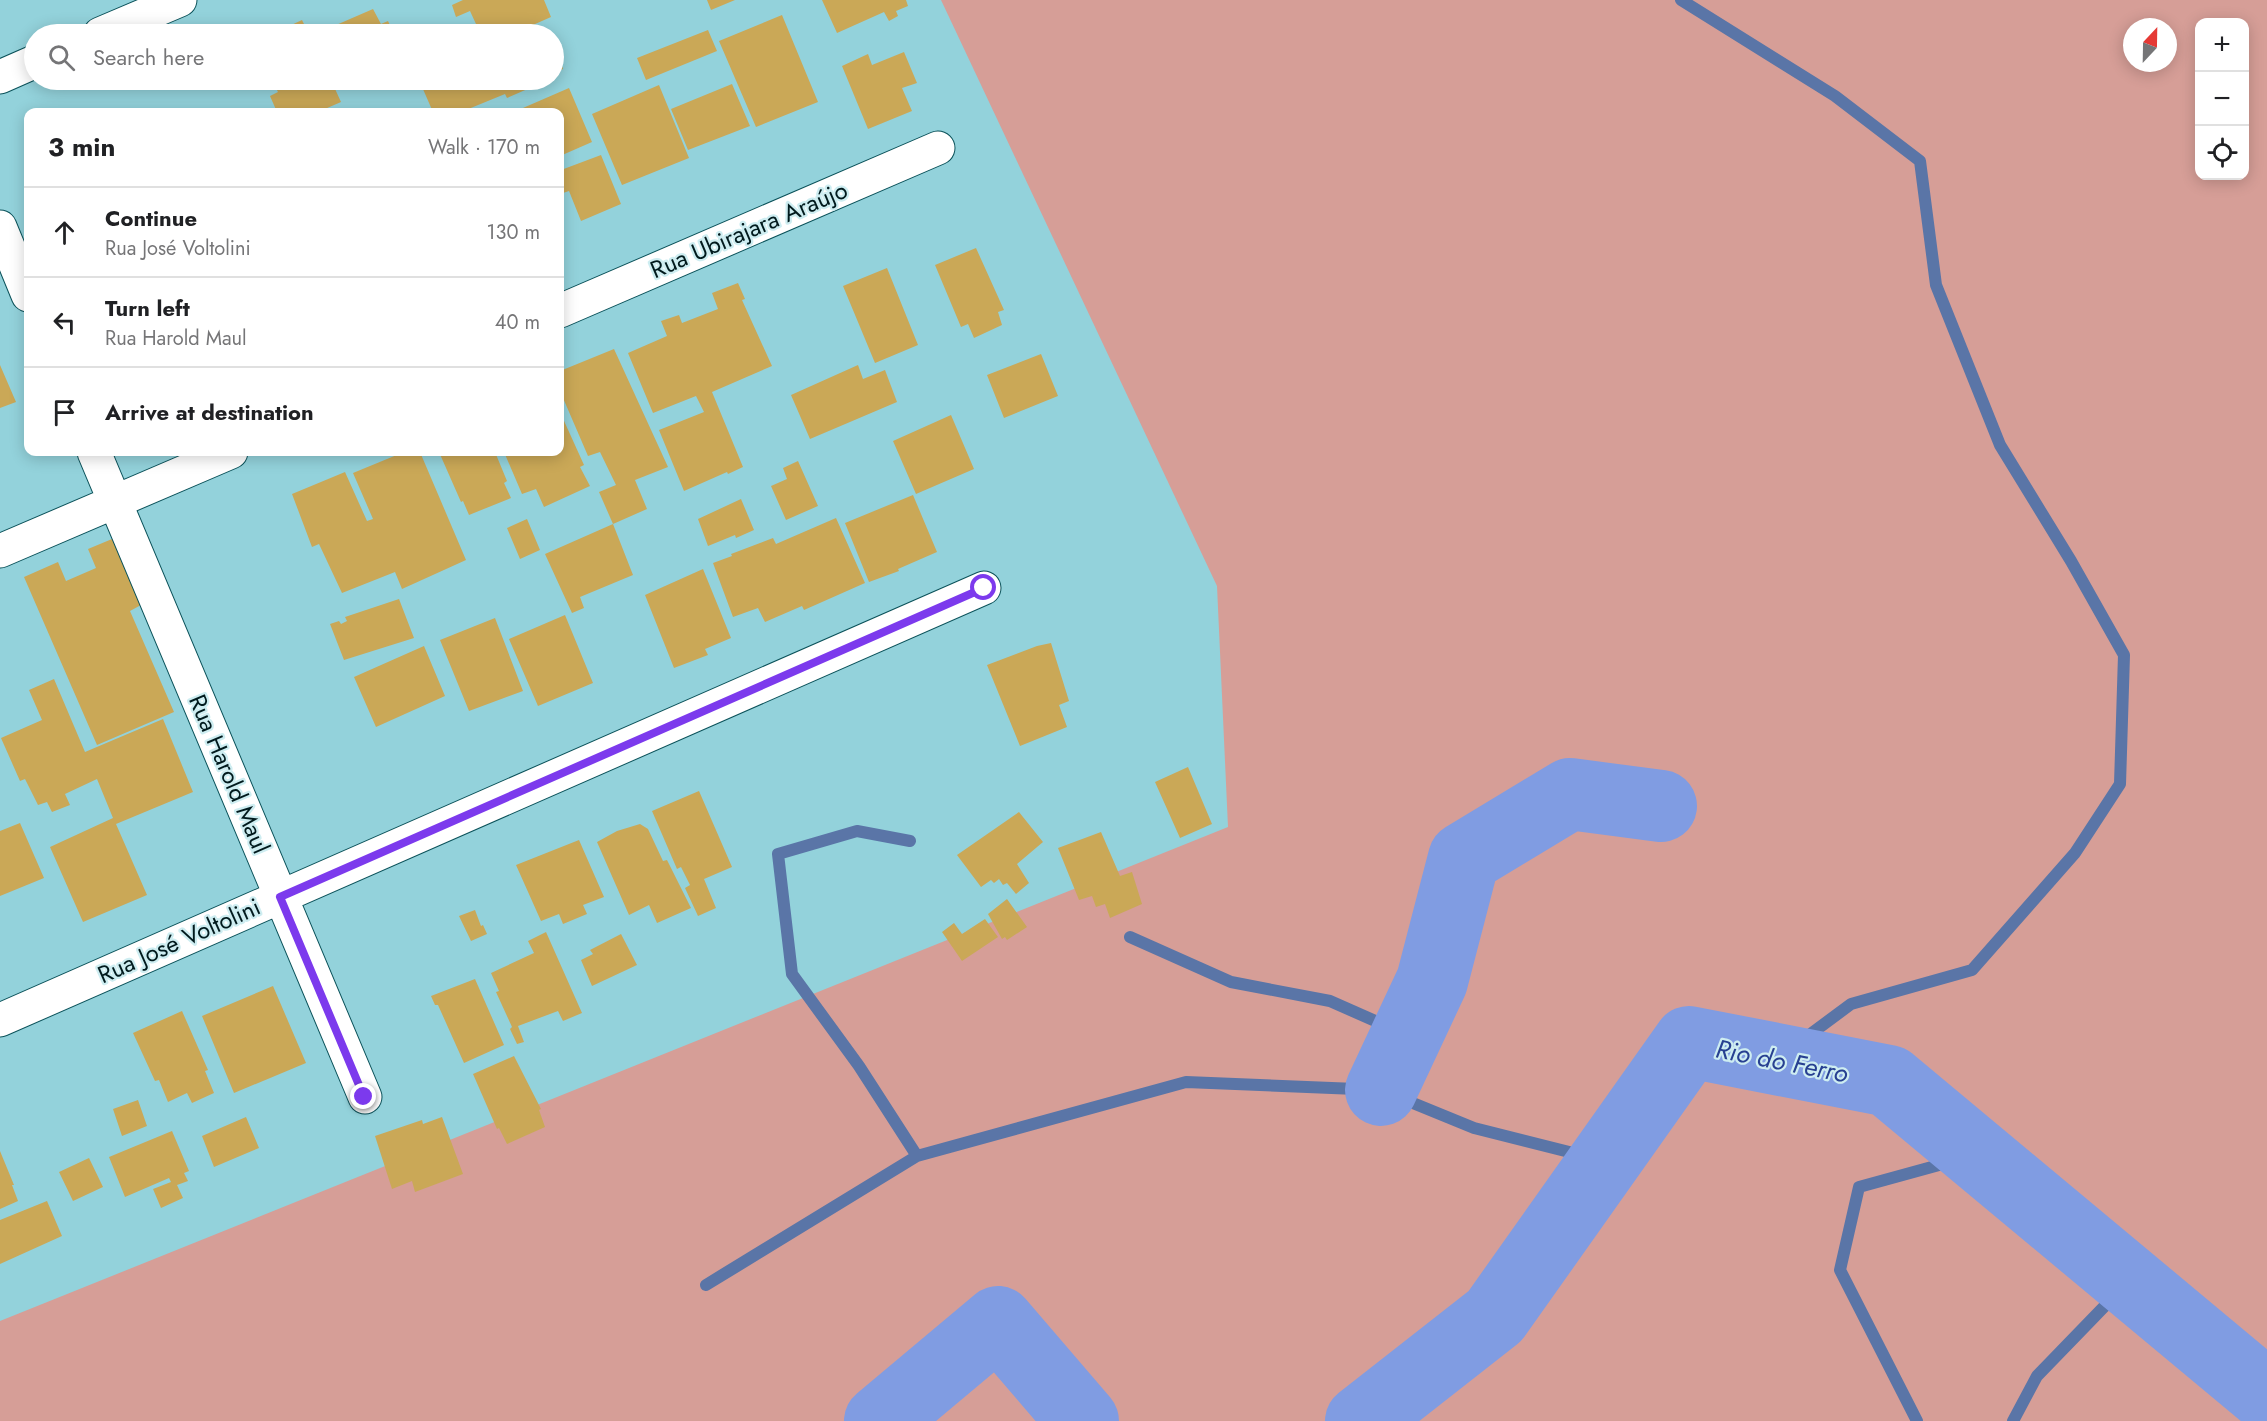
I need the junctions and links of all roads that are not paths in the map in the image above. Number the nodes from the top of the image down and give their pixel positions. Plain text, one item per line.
1 (180, 0) edge
2 (124, 24) edge
3 (24, 66) edge
4 (0, 77) edge
5 (938, 148) dead end
6 (0, 227) edge
7 (24, 285) edge
8 (564, 309) edge
9 (96, 456) edge
10 (222, 456) edge
11 (115, 501) junction
12 (0, 551) edge
13 (984, 588) dead end
14 (280, 897) junction
15 (0, 1020) edge
16 (364, 1097) dead end

1 - 2 street
3 - 4 street
5 - 8 street, Rua Ubirajara Araújo
6 - 7 street
9 - 11 street, Rua Harold Maul
10 - 11 street
11 - 12 street
11 - 14 street, Rua Harold Maul
13 - 14 street, Rua José Voltolini
14 - 15 street, Rua José Voltolini
14 - 16 street, Rua Harold Maul

